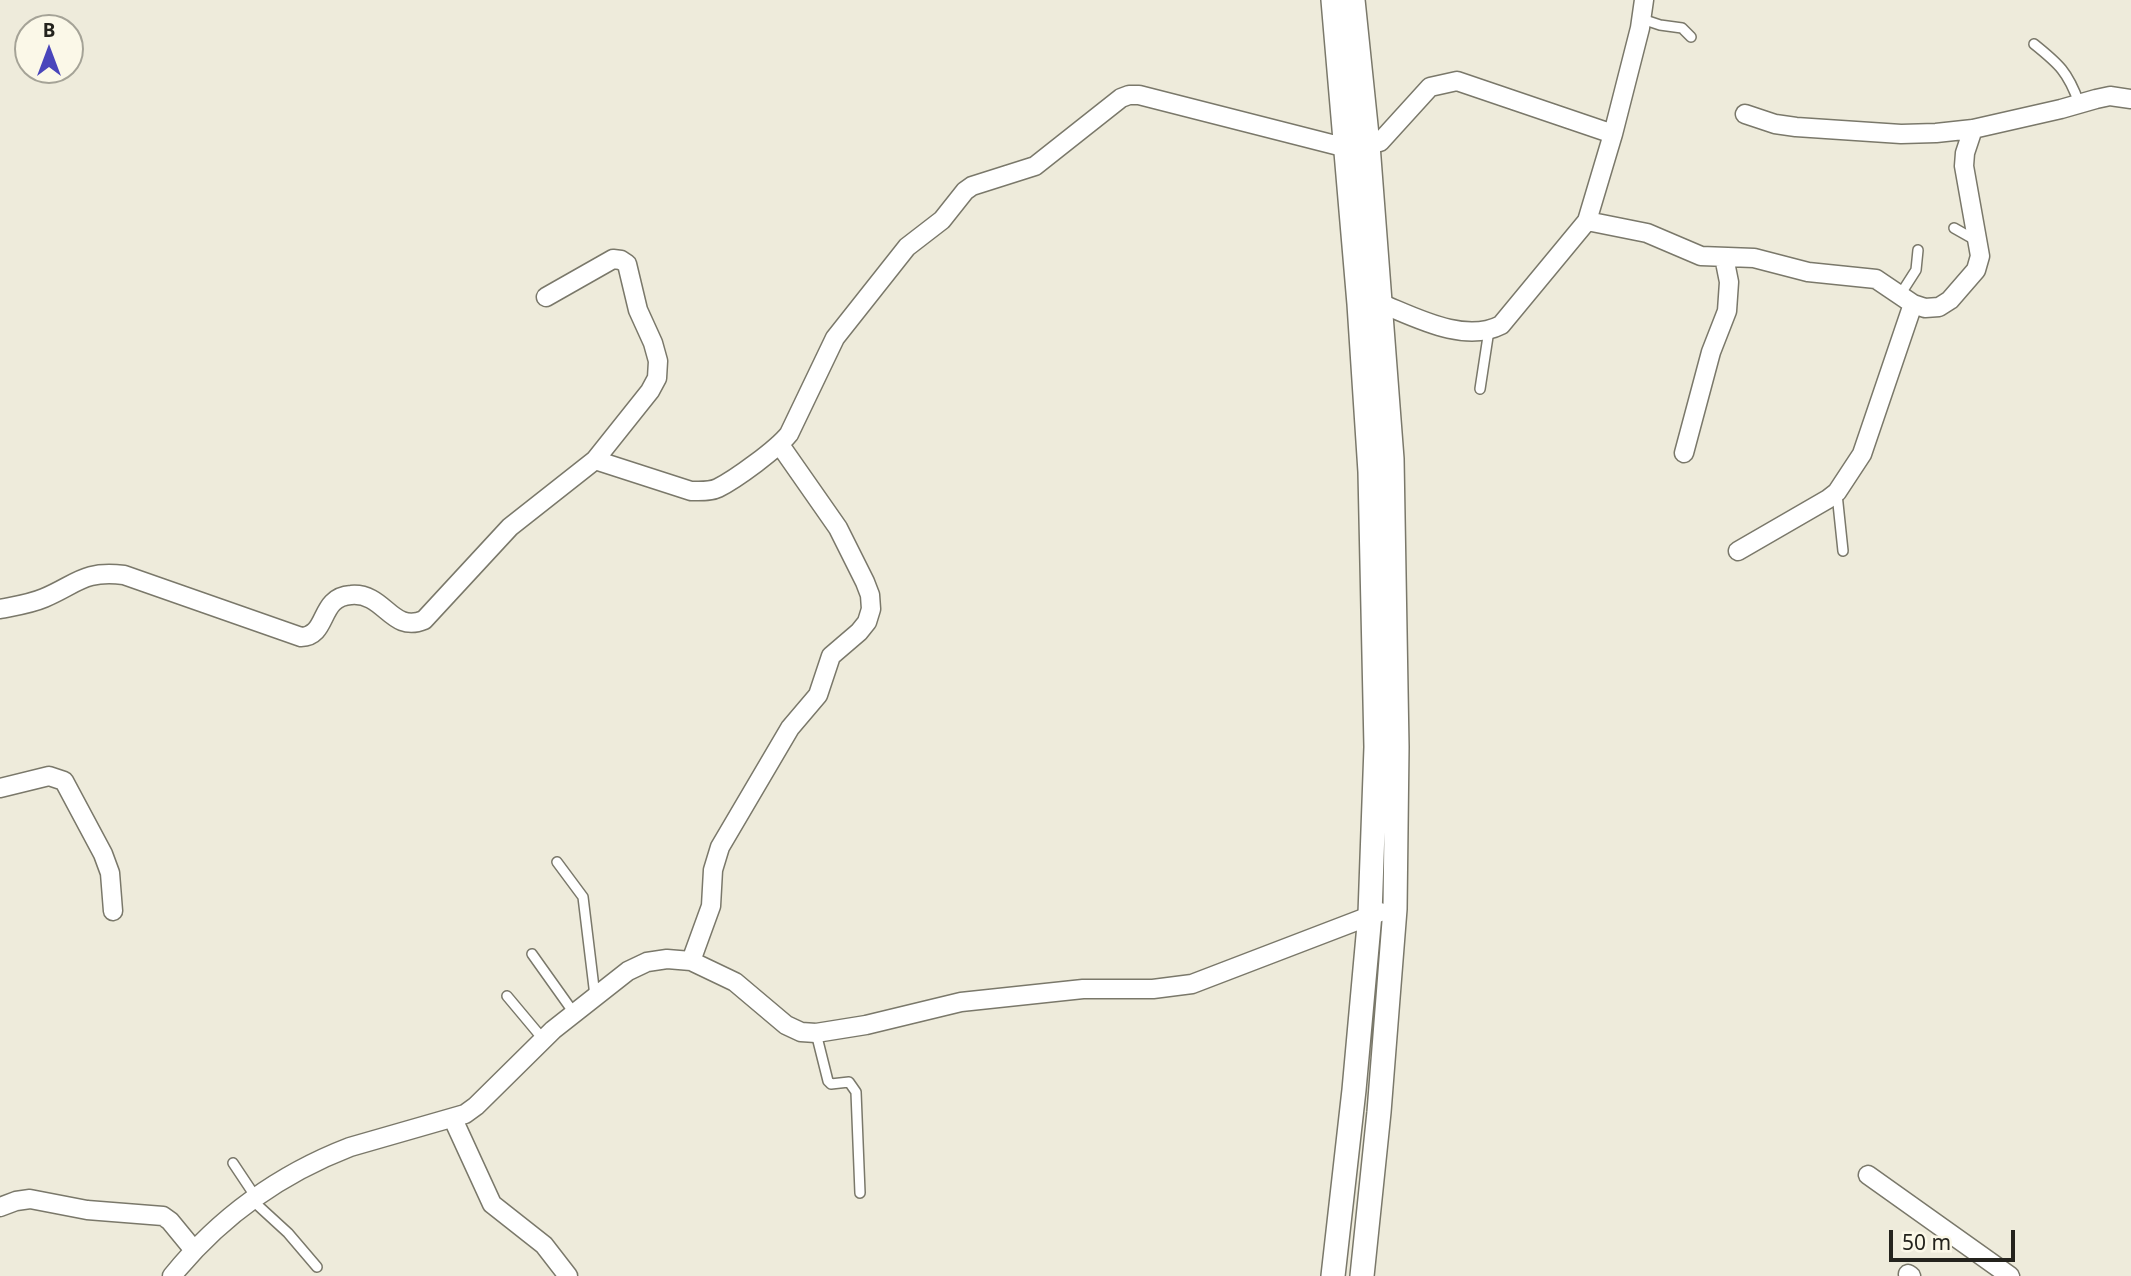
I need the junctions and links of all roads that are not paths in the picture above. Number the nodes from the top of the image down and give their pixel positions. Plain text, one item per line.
1 (1334, 0) edge
2 (1353, 0) edge
3 (1644, 0) edge
4 (1642, 19) junction
5 (1691, 37) dead end
6 (2034, 44) dead end
7 (2131, 99) edge
8 (2079, 103) junction
9 (1745, 114) dead end
10 (1973, 128) junction
11 (1613, 134) junction
12 (1357, 147) junction
13 (1587, 221) junction
14 (1954, 228) dead end
15 (1979, 243) junction
16 (1918, 250) dead end
17 (1724, 257) junction
18 (546, 297) dead end
19 (1906, 299) junction
20 (1380, 303) junction
21 (1489, 330) junction
22 (1480, 389) dead end
23 (780, 445) junction
24 (1684, 453) dead end
25 (595, 460) junction
26 (1837, 492) junction
27 (1738, 551) dead end
28 (1843, 551) dead end
29 (0, 608) edge
30 (0, 788) edge
31 (557, 862) dead end
32 (1395, 909) junction
33 (113, 911) dead end
34 (1370, 914) junction
35 (532, 954) dead end
36 (691, 961) junction
37 (508, 996) dead end
38 (596, 996) junction
39 (575, 1013) junction
40 (816, 1033) junction
41 (543, 1039) junction
42 (453, 1119) junction
43 (233, 1163) dead end
44 (1868, 1175) dead end
45 (860, 1193) dead end
46 (253, 1198) junction
47 (0, 1208) edge
48 (193, 1249) junction
49 (317, 1267) dead end
50 (172, 1276) edge
51 (568, 1276) edge
52 (1333, 1276) edge
53 (1362, 1276) edge
54 (2010, 1276) edge

1 - 12 street
2 - 12 street
3 - 4 street
4 - 5 lane
4 - 11 street
6 - 8 lane
7 - 8 street
8 - 10 street
9 - 10 street
10 - 15 street
11 - 12 street
11 - 13 street
12 - 20 street
12 - 23 street
12 - 34 street
13 - 17 street
13 - 21 street
14 - 15 lane
15 - 19 street
16 - 19 lane
17 - 19 street
17 - 24 street
18 - 25 street
19 - 26 street
20 - 21 street
20 - 32 street
21 - 22 lane
23 - 25 street
23 - 36 street
25 - 29 street
26 - 27 street
26 - 28 lane
30 - 33 street
31 - 38 lane
32 - 34 street
32 - 53 street
34 - 40 street
34 - 52 street
35 - 39 lane
36 - 38 street
36 - 40 street
37 - 41 lane
38 - 39 street
39 - 41 street
40 - 45 lane
41 - 42 street
42 - 46 street
42 - 51 street
43 - 46 lane
44 - 54 street
46 - 48 street
46 - 49 lane
47 - 48 street
48 - 50 street

